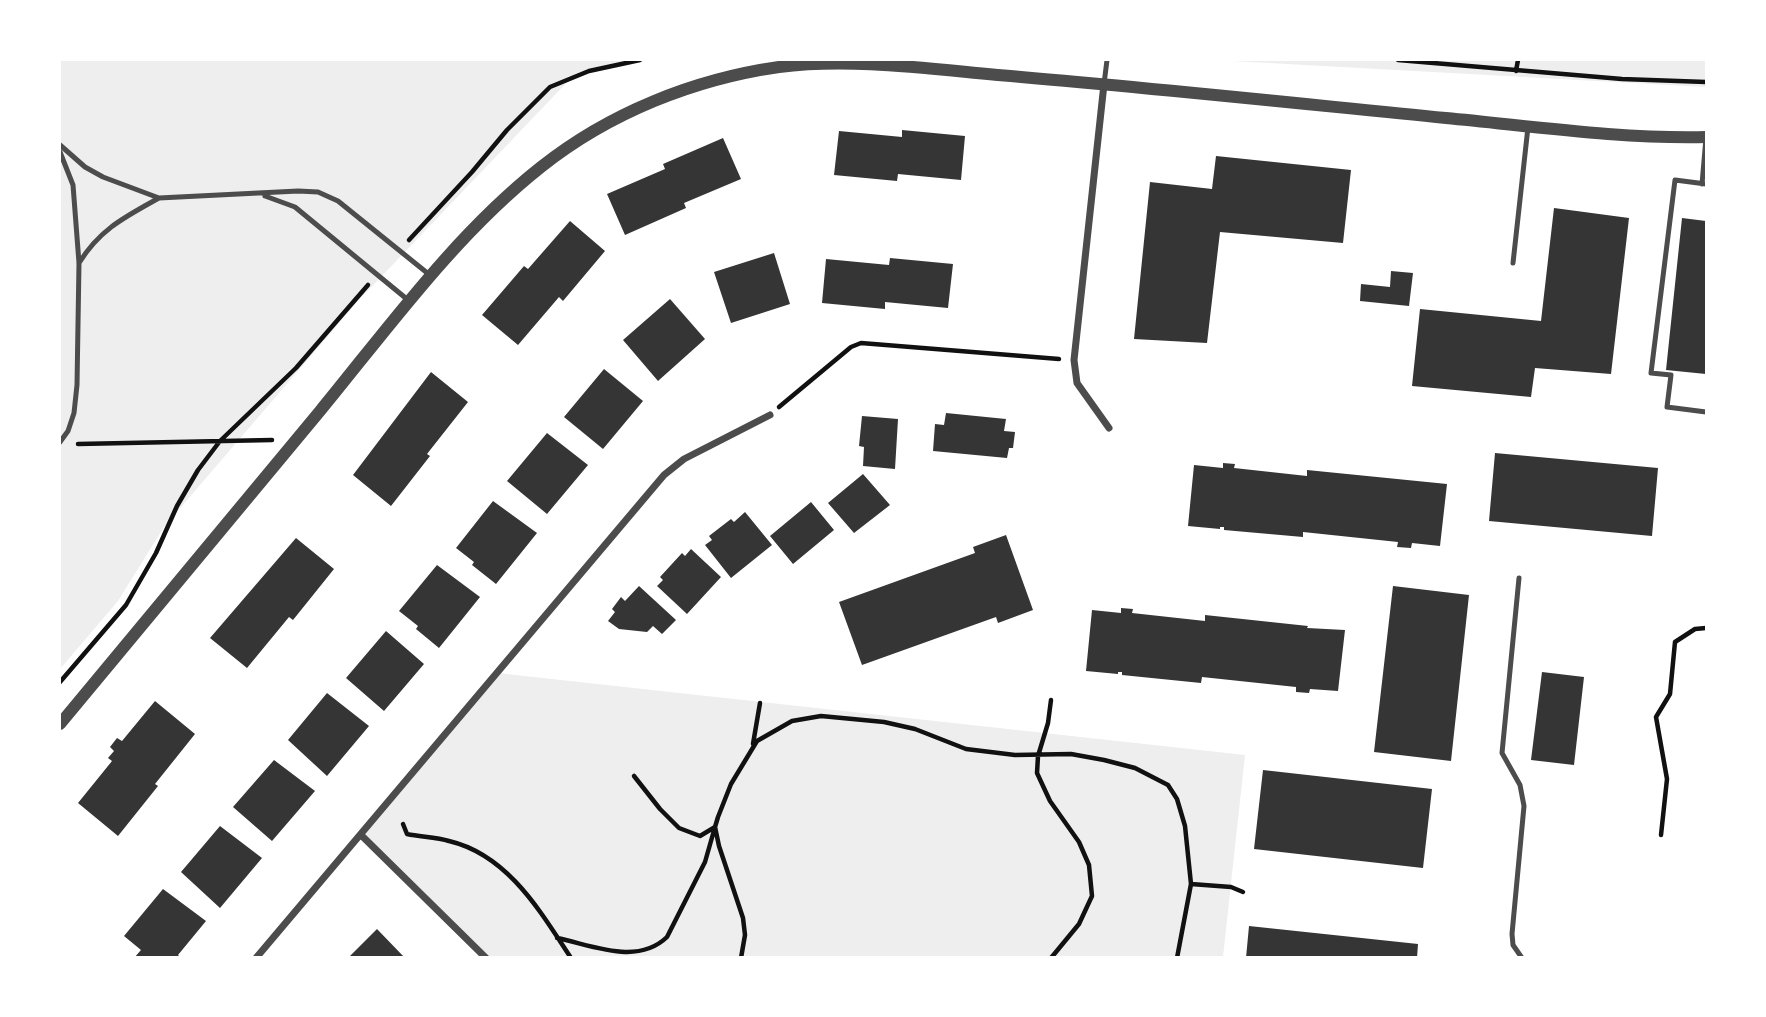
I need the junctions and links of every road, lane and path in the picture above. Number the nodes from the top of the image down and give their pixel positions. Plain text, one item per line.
1 (640, 60) edge
2 (1107, 60) edge
3 (1398, 60) edge
4 (1518, 60) edge
5 (818, 62) edge
6 (1516, 71) junction
7 (1706, 82) edge
8 (1104, 84) junction
9 (1528, 126) junction
10 (1706, 137) edge
11 (60, 145) edge
12 (60, 152) edge
13 (1704, 184) edge
14 (258, 194) junction
15 (159, 198) junction
16 (400, 249) junction
17 (79, 263) junction
18 (1513, 263) dead end
19 (378, 274) junction
20 (431, 276) junction
21 (410, 302) junction
22 (1074, 360) junction
23 (1706, 412) edge
24 (770, 415) joint
25 (1109, 428) dead end
26 (297, 439) junction
27 (220, 441) junction
28 (60, 442) edge
29 (72, 444) dead end
30 (1518, 578) dead end
31 (1706, 628) edge
32 (60, 682) edge
33 (1051, 700) dead end
34 (760, 703) dead end
35 (60, 724) edge
36 (752, 748) junction
37 (1038, 756) junction
38 (634, 776) dead end
39 (403, 824) dead end
40 (715, 827) junction
41 (361, 835) junction
42 (1661, 835) dead end
43 (1191, 884) junction
44 (1243, 892) dead end
45 (557, 938) junction
46 (256, 957) edge
47 (485, 957) edge
48 (571, 957) edge
49 (741, 957) edge
50 (1051, 957) edge
51 (1177, 957) edge
52 (1522, 957) edge

1 - 16 path
2 - 8 lane
3 - 6 path
4 - 6 path
5 - 8 street
5 - 20 street
6 - 7 path
8 - 9 street
8 - 22 street
9 - 10 street
9 - 18 lane
10 - 13 lane
11 - 15 lane
12 - 17 lane
13 - 23 lane
14 - 15 lane
14 - 16 lane
14 - 19 lane
15 - 17 lane
16 - 20 lane
17 - 28 lane
19 - 21 lane
19 - 27 path
20 - 21 street
21 - 26 street
22 - 24 path
22 - 25 street
24 - 41 street
26 - 27 path
26 - 35 street
27 - 29 path
27 - 32 path
30 - 52 lane
31 - 42 path
33 - 37 path
34 - 36 path
36 - 37 path
36 - 40 path
37 - 43 path
37 - 50 path
38 - 40 path
39 - 45 path
40 - 45 path
40 - 49 path
41 - 46 street
41 - 47 street
43 - 44 path
43 - 51 path
45 - 48 path

